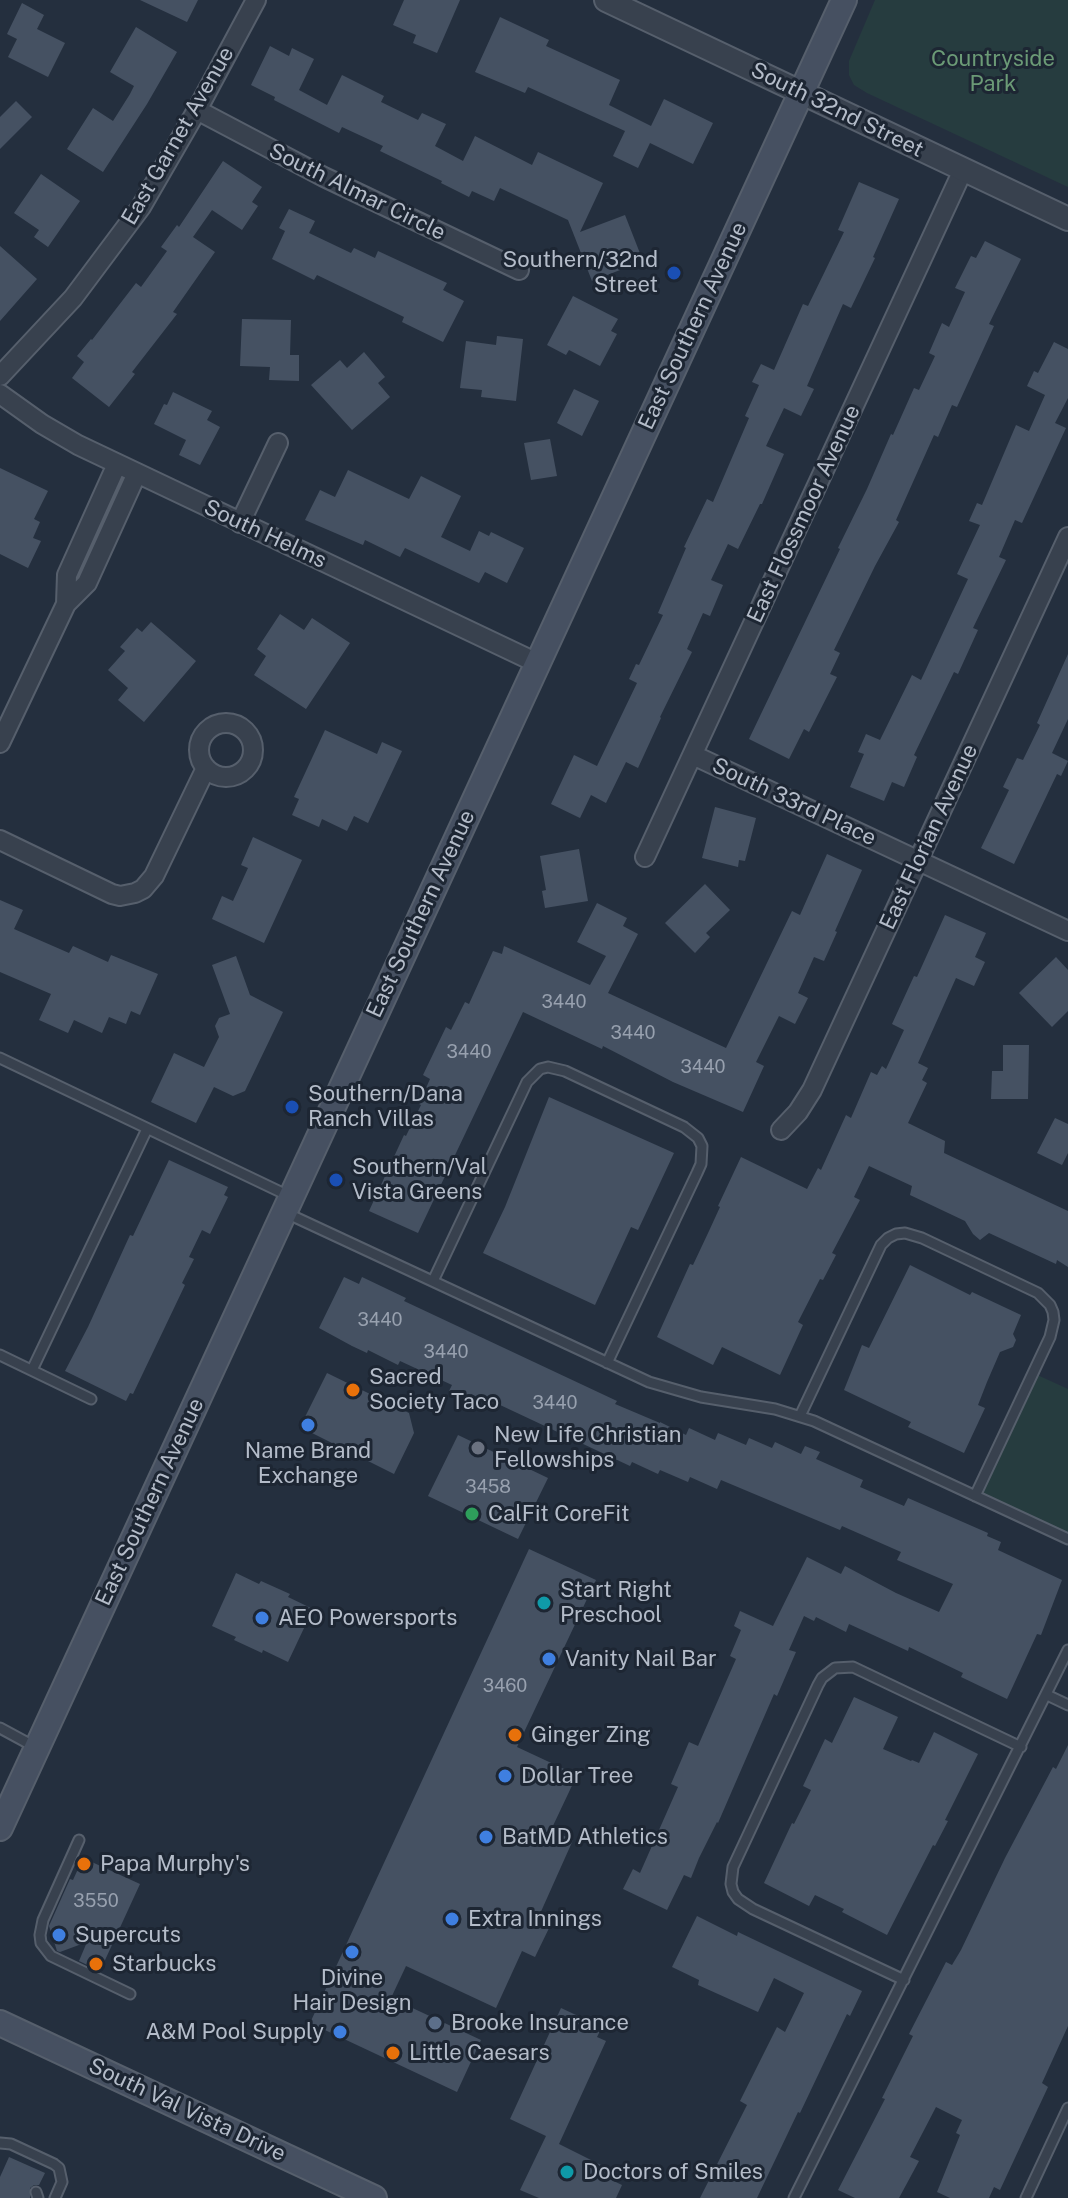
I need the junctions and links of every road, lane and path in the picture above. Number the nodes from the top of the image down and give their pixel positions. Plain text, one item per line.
1 (256, 0) edge
2 (606, 0) edge
3 (844, 0) edge
4 (802, 93) junction
5 (197, 110) junction
6 (963, 170) junction
7 (1068, 219) edge
8 (519, 270) dead end
9 (0, 376) edge
10 (0, 394) edge
11 (278, 443) dead end
12 (117, 464) junction
13 (137, 473) junction
14 (240, 523) junction
15 (1068, 537) edge
16 (66, 604) junction
17 (537, 663) junction
18 (0, 743) edge
19 (693, 755) junction
20 (206, 768) dead end
21 (0, 840) edge
22 (645, 857) dead end
23 (918, 861) junction
24 (1068, 931) edge
25 (0, 1058) edge
26 (147, 1129) junction
27 (781, 1130) dead end
28 (287, 1204) junction
29 (433, 1281) junction
30 (0, 1355) edge
31 (607, 1363) junction
32 (32, 1370) junction
33 (91, 1399) dead end
34 (800, 1416) junction
35 (975, 1496) junction
36 (1068, 1539) edge
37 (1068, 1650) edge
38 (1047, 1695) junction
39 (1068, 1705) edge
40 (0, 1728) edge
41 (1021, 1747) junction
42 (37, 1748) junction
43 (0, 1828) edge
44 (79, 1840) dead end
45 (904, 1980) junction
46 (130, 1994) dead end
47 (0, 2023) edge
48 (1068, 2108) edge
49 (0, 2143) edge
50 (55, 2198) edge
51 (374, 2198) edge
52 (794, 2198) edge
53 (1026, 2198) edge

1 - 5 street, East Garnet Avenue
2 - 4 street, South 32nd Street
3 - 4 main road, East Southern Avenue
4 - 6 street, South 32nd Street
4 - 17 main road, East Southern Avenue
5 - 8 street, South Almar Circle
5 - 9 street, East Garnet Avenue
6 - 7 street, South 32nd Street
6 - 19 street, East Flossmoor Avenue
10 - 12 street, South Helms
11 - 14 street
12 - 13 street, South Helms
12 - 16 street
13 - 14 street, South Helms
13 - 16 street
14 - 17 street, South Helms
15 - 23 street, East Florian Avenue
16 - 18 street
17 - 28 main road, East Southern Avenue
19 - 22 street, East Flossmoor Avenue
19 - 23 street, South 33rd Place
20 - 21 street
23 - 24 street, South 33rd Place
23 - 27 street, East Florian Avenue
25 - 26 lane
26 - 28 lane
26 - 32 lane
28 - 29 lane
28 - 42 main road, East Southern Avenue
29 - 31 lane
29 - 31 lane
30 - 32 lane
31 - 34 lane
32 - 33 lane
34 - 35 lane
34 - 35 lane
35 - 36 lane
37 - 38 lane
38 - 39 lane
38 - 41 lane
40 - 42 lane
41 - 45 lane
41 - 45 lane
42 - 43 main road, East Southern Avenue
44 - 46 lane
45 - 52 lane
47 - 51 main road, South Val Vista Drive
48 - 53 lane
49 - 50 lane

